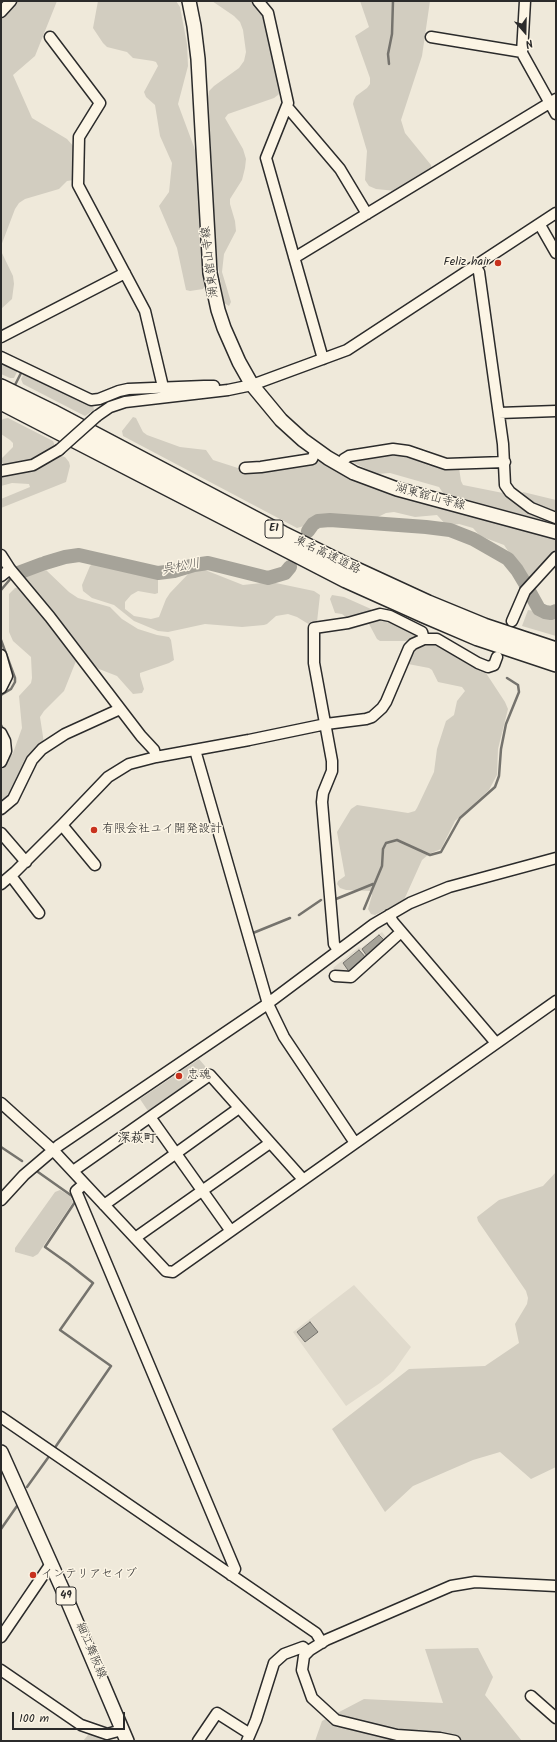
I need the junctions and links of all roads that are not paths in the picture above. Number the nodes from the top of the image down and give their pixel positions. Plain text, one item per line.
1 (11, 1) edge
2 (189, 1) edge
3 (258, 1) edge
4 (525, 1) edge
5 (1, 12) edge
6 (50, 37) dead end
7 (431, 37) dead end
8 (522, 52) junction
9 (553, 101) edge
10 (286, 108) junction
11 (556, 114) edge
12 (556, 213) edge
13 (367, 214) junction
14 (540, 225) junction
15 (556, 253) edge
16 (294, 257) junction
17 (475, 266) junction
18 (125, 273) junction
19 (1, 337) edge
20 (1, 357) edge
21 (323, 359) junction
22 (252, 385) junction
23 (1, 387) edge
24 (163, 388) junction
25 (214, 392) junction
26 (1, 402) edge
27 (556, 411) edge
28 (499, 413) junction
29 (316, 450) junction
30 (505, 462) junction
31 (341, 466) junction
32 (245, 468) dead end
33 (1, 471) edge
34 (556, 518) edge
35 (556, 532) edge
36 (1, 555) edge
37 (556, 556) edge
38 (10, 569) junction
39 (1, 576) edge
40 (512, 621) dead end
41 (424, 639) junction
42 (556, 650) edge
43 (1, 655) edge
44 (497, 657) dead end
45 (556, 664) edge
46 (1, 688) edge
47 (120, 709) junction
48 (326, 724) junction
49 (1, 733) edge
50 (195, 750) junction
51 (156, 757) junction
52 (1, 762) edge
53 (1, 809) edge
54 (62, 826) junction
55 (1, 833) edge
56 (556, 858) edge
57 (26, 862) junction
58 (95, 865) dead end
59 (11, 876) junction
60 (1, 884) edge
61 (39, 913) dead end
62 (389, 914) junction
63 (401, 932) junction
64 (338, 950) junction
65 (335, 976) dead end
66 (556, 1000) edge
67 (268, 1004) junction
68 (496, 1043) junction
69 (1, 1104) edge
70 (239, 1108) junction
71 (150, 1117) junction
72 (270, 1143) junction
73 (355, 1143) junction
74 (53, 1150) junction
75 (176, 1153) junction
76 (73, 1171) junction
77 (300, 1176) dead end
78 (84, 1184) junction
79 (202, 1190) junction
80 (1, 1200) edge
81 (104, 1205) junction
82 (228, 1227) dead end
83 (135, 1238) junction
84 (1, 1417) edge
85 (1, 1452) edge
86 (53, 1566) junction
87 (231, 1575) junction
88 (556, 1586) edge
89 (1, 1637) edge
90 (322, 1643) junction
91 (308, 1652) junction
92 (1, 1670) edge
93 (531, 1696) dead end
94 (556, 1718) edge
95 (125, 1735) edge
96 (248, 1738) edge
97 (198, 1741) edge
98 (455, 1741) edge

1 - 5 street
2 - 22 main road, 湖東舘山寺線
3 - 10 street
4 - 8 street
6 - 18 street
7 - 8 street
8 - 9 street
9 - 11 street
9 - 13 street
10 - 13 street
10 - 16 street
12 - 14 street
13 - 16 street
14 - 15 street
14 - 17 street
16 - 21 street
17 - 21 street
17 - 28 street
18 - 19 street
18 - 24 street
20 - 24 street
21 - 22 street
22 - 25 street
22 - 29 main road, 湖東舘山寺線
23 - 42 highway, 東名高速道路 / E1
24 - 25 street
25 - 33 street, bridge
26 - 45 highway, 東名高速道路 / E1
27 - 28 street
28 - 30 street
29 - 31 main road, 湖東舘山寺線
29 - 32 street
30 - 31 street
30 - 34 street
31 - 35 main road, 湖東舘山寺線
36 - 38 street
37 - 40 street
38 - 39 street
38 - 47 street
41 - 44 street
41 - 48 street
41 - 48 street
43 - 46 street
47 - 51 street
47 - 53 street
48 - 50 street
48 - 64 street
49 - 52 street
50 - 51 street
50 - 67 street
51 - 54 street
54 - 57 street
54 - 58 street
55 - 57 street
56 - 62 street
57 - 59 street
59 - 60 street
59 - 61 street
62 - 63 street
62 - 64 street
63 - 65 street
63 - 68 street
64 - 67 street
66 - 68 street
67 - 73 street
67 - 74 street
68 - 73 street
69 - 74 street
70 - 71 street
70 - 72 street
70 - 75 street
71 - 75 street
71 - 76 street
72 - 77 street
72 - 79 street
73 - 83 street
74 - 76 street
74 - 80 street
75 - 79 street
75 - 81 street
76 - 78 street
78 - 81 street
78 - 87 street
79 - 82 street
79 - 83 street
81 - 83 street
84 - 87 street
85 - 86 main road, 細江舞阪線 / 49
86 - 89 street
86 - 95 main road, 細江舞阪線 / 49
87 - 90 street
88 - 90 street
90 - 91 street
91 - 96 street
91 - 98 street
92 - 95 street
93 - 94 street
96 - 97 street

